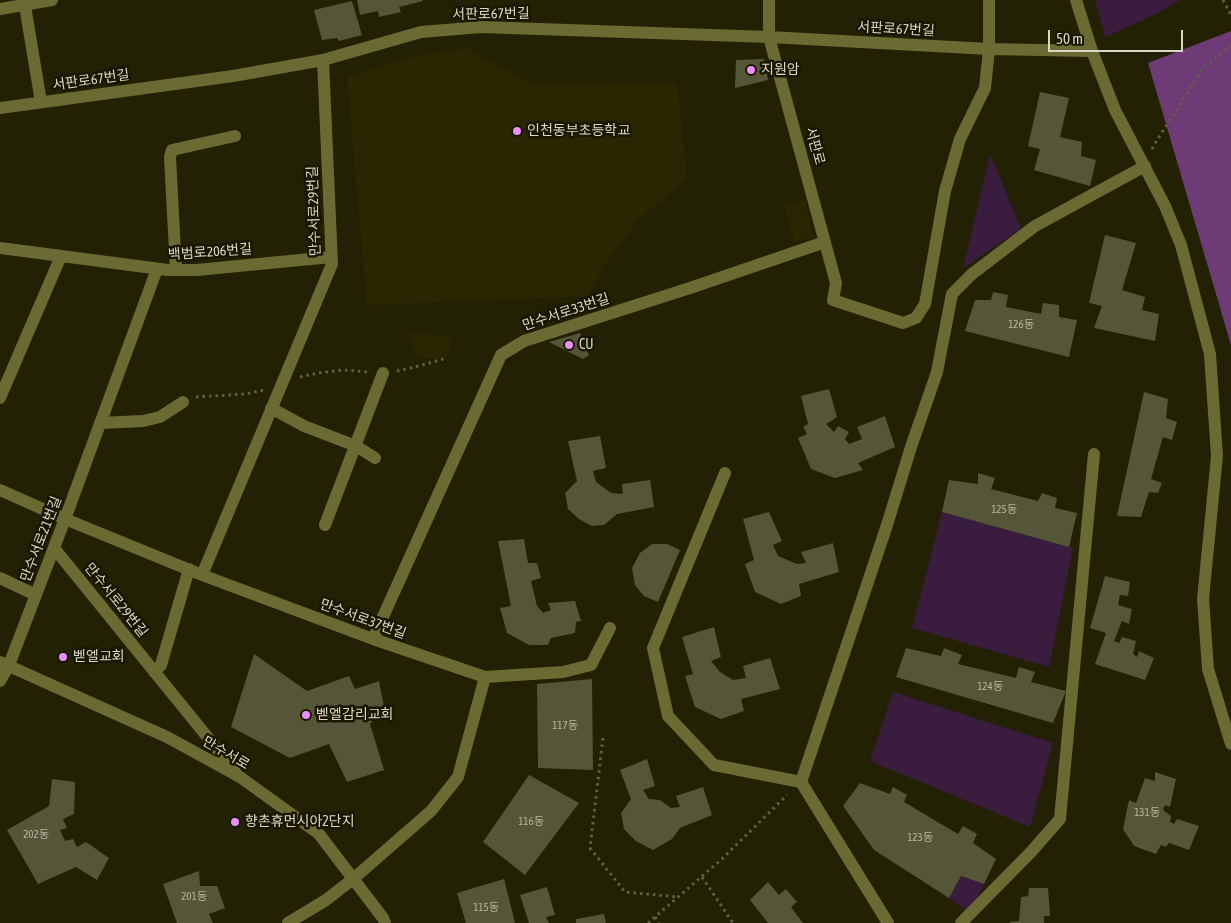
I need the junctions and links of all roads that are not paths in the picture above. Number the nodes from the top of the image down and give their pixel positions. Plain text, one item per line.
1 (52, 0) edge
2 (769, 0) edge
3 (989, 0) edge
4 (1076, 0) edge
5 (24, 2) edge
6 (0, 9) edge
7 (769, 37) junction
8 (989, 49) junction
9 (1092, 51) junction
10 (323, 60) junction
11 (41, 102) junction
12 (0, 108) edge
13 (235, 136) dead end
14 (1145, 166) junction
15 (825, 242) junction
16 (0, 248) edge
17 (61, 256) junction
18 (331, 257) junction
19 (157, 269) junction
20 (176, 270) junction
21 (384, 373) road end
22 (0, 398) edge
23 (183, 402) road end
24 (272, 408) junction
25 (100, 423) junction
26 (356, 446) junction
27 (1094, 454) dead end
28 (375, 458) dead end
29 (726, 474) dead end
30 (0, 490) edge
31 (65, 519) junction
32 (325, 525) dead end
33 (54, 548) junction
34 (189, 569) junction
35 (202, 575) junction
36 (0, 578) edge
37 (36, 595) junction
38 (610, 628) dead end
39 (373, 640) junction
40 (4, 664) edge
41 (154, 672) junction
42 (485, 678) junction
43 (0, 681) edge
44 (1231, 744) edge
45 (240, 777) junction
46 (801, 782) junction
47 (353, 879) junction
48 (288, 923) edge
49 (385, 923) edge
50 (888, 923) edge
51 (961, 923) edge

1 - 5 street
2 - 7 street, 서판로
3 - 8 street
4 - 9 street
5 - 6 street
5 - 11 street
7 - 8 street, 서판로67번길
7 - 10 street, 서판로67번길
7 - 15 street, 서판로
8 - 9 street, 서판로67번길
8 - 15 street, 서판로
9 - 14 street
10 - 11 street, 서판로67번길
10 - 18 street, 만수서로29번길
11 - 12 street, 서판로67번길
13 - 20 street
14 - 44 street
14 - 46 street
15 - 39 street, 만수서로33번길
16 - 17 street, 백범로206번길
17 - 19 street, 백범로206번길
17 - 22 street
18 - 20 street, 백범로206번길
18 - 24 street, 만수서로29번길
19 - 20 street, 백범로206번길
19 - 25 street, 만수서로21번길
21 - 26 street
23 - 25 street
24 - 26 street
24 - 35 street, 만수서로29번길
25 - 31 street, 만수서로21번길
26 - 28 street
26 - 32 street
27 - 51 street
29 - 46 street
30 - 31 street, 만수서로37번길
31 - 33 street, 만수서로21번길
31 - 34 street, 만수서로37번길
33 - 37 street, 만수서로21번길
33 - 41 street, 만수서로29번길
34 - 35 street, 만수서로37번길
34 - 41 street, 만수서로29번길
35 - 39 street, 만수서로37번길
36 - 37 street
37 - 40 street, 만수서로21번길
38 - 42 street
39 - 42 street, 만수서로37번길
40 - 43 street
40 - 45 street, 만수서로
41 - 45 street, 만수서로29번길
42 - 47 street
45 - 47 street, 만수서로
46 - 50 street
47 - 48 street
47 - 49 street, 만수서로

